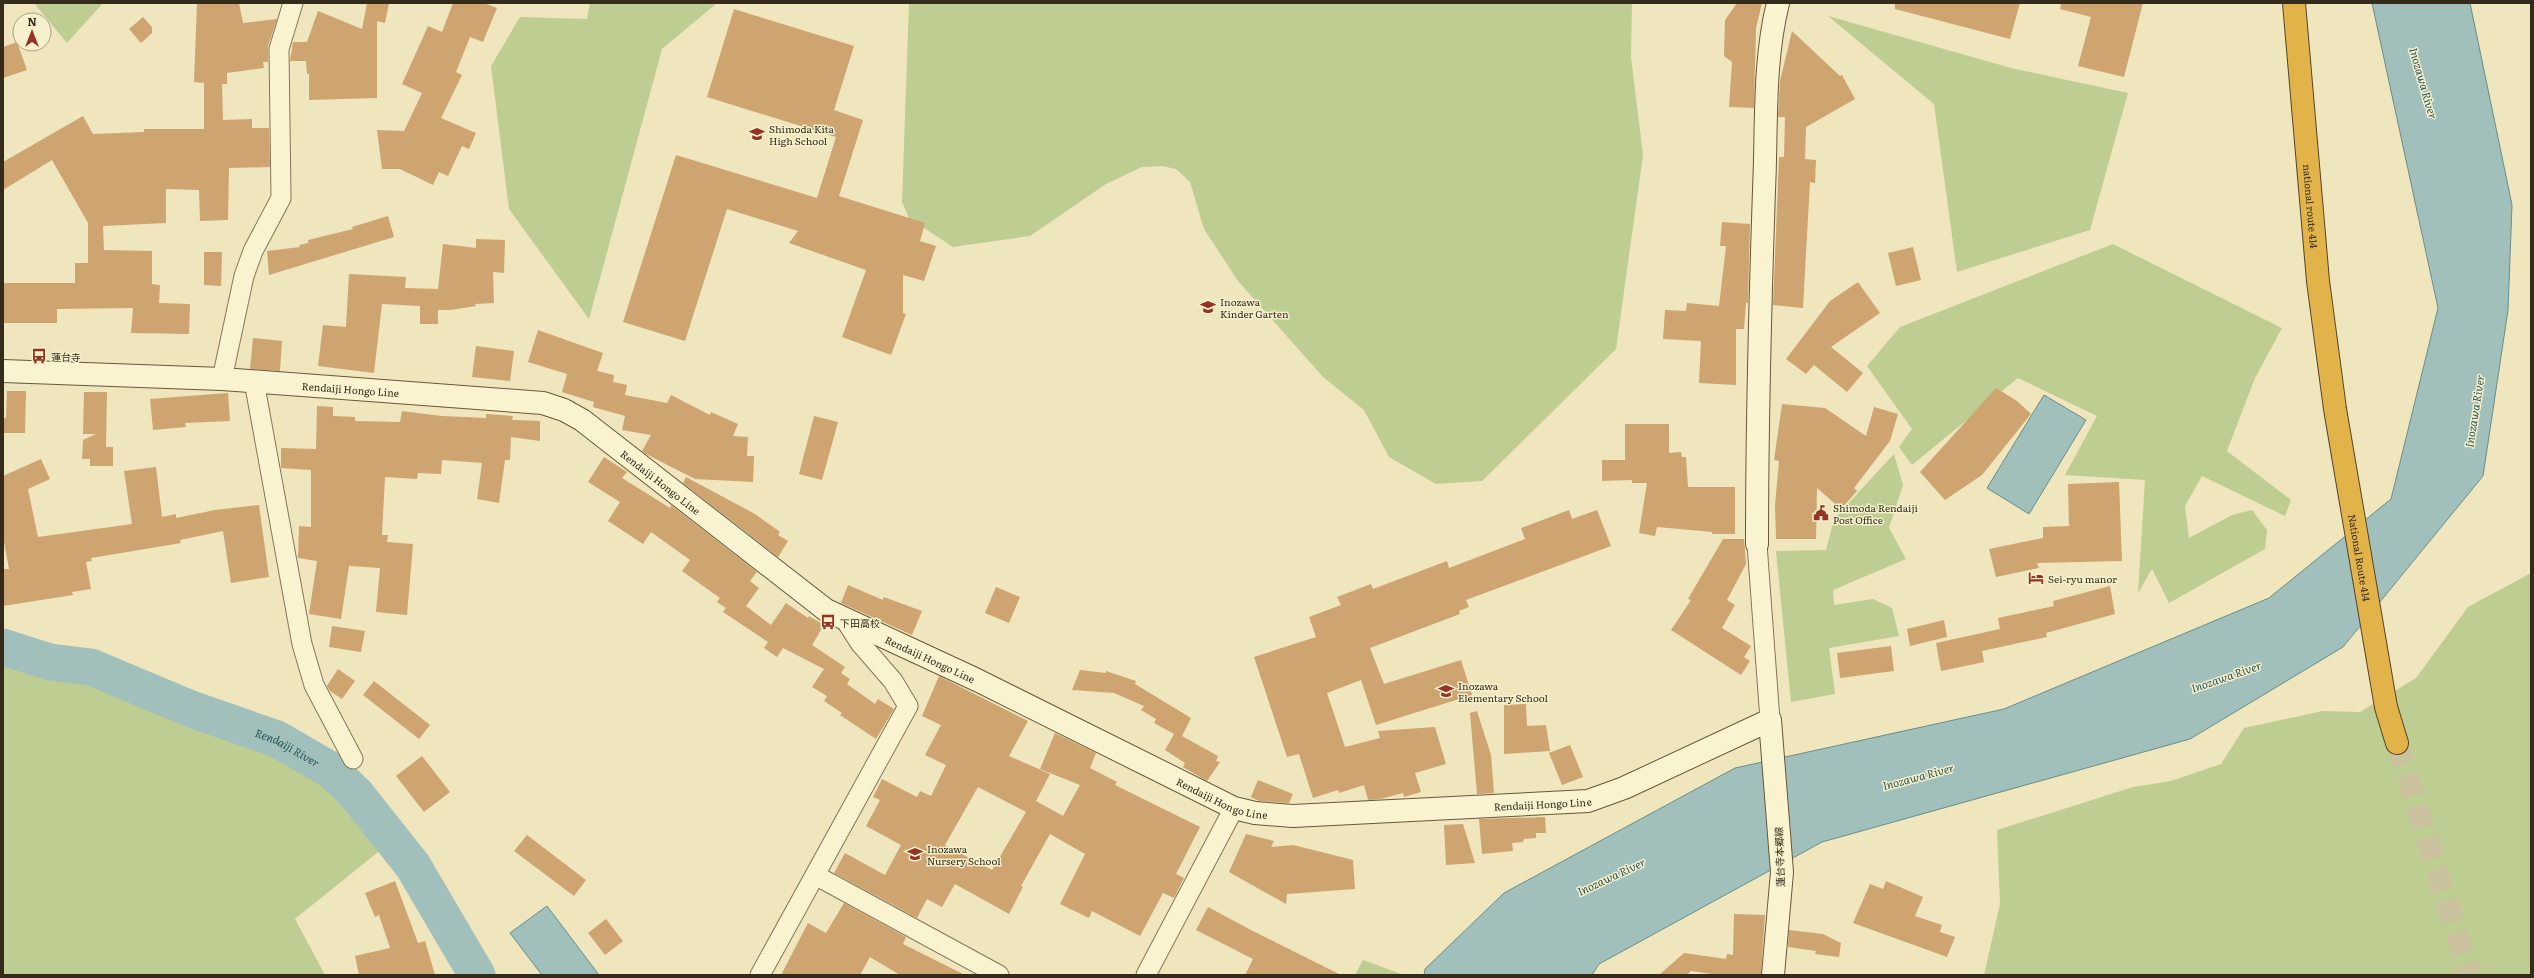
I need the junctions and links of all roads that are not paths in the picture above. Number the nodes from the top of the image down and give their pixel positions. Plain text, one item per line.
1 (293, 3) edge
2 (1778, 3) edge
3 (2294, 3) edge
4 (3, 371) edge
5 (222, 378) junction
6 (254, 381) junction
7 (2335, 409) joint
8 (1757, 544) joint
9 (844, 618) junction
10 (1771, 729) junction
11 (2397, 743) tunnel mouth
12 (353, 759) dead end
13 (1234, 808) junction
14 (815, 875) junction
15 (760, 975) edge
16 (999, 975) edge
17 (1146, 975) edge
18 (1773, 975) edge

1 - 5 street
2 - 8 main road
3 - 7 highway, national route 414
4 - 5 main road, Rendaiji Hongo Line
5 - 6 main road, Rendaiji Hongo Line
6 - 9 main road, Rendaiji Hongo Line
6 - 12 street
7 - 11 highway, National Route 414
8 - 10 street
9 - 13 main road, Rendaiji Hongo Line
9 - 14 street
10 - 13 main road, Rendaiji Hongo Line
10 - 18 main road, 蓮台寺本郷線
13 - 17 street
14 - 15 street
14 - 16 street

